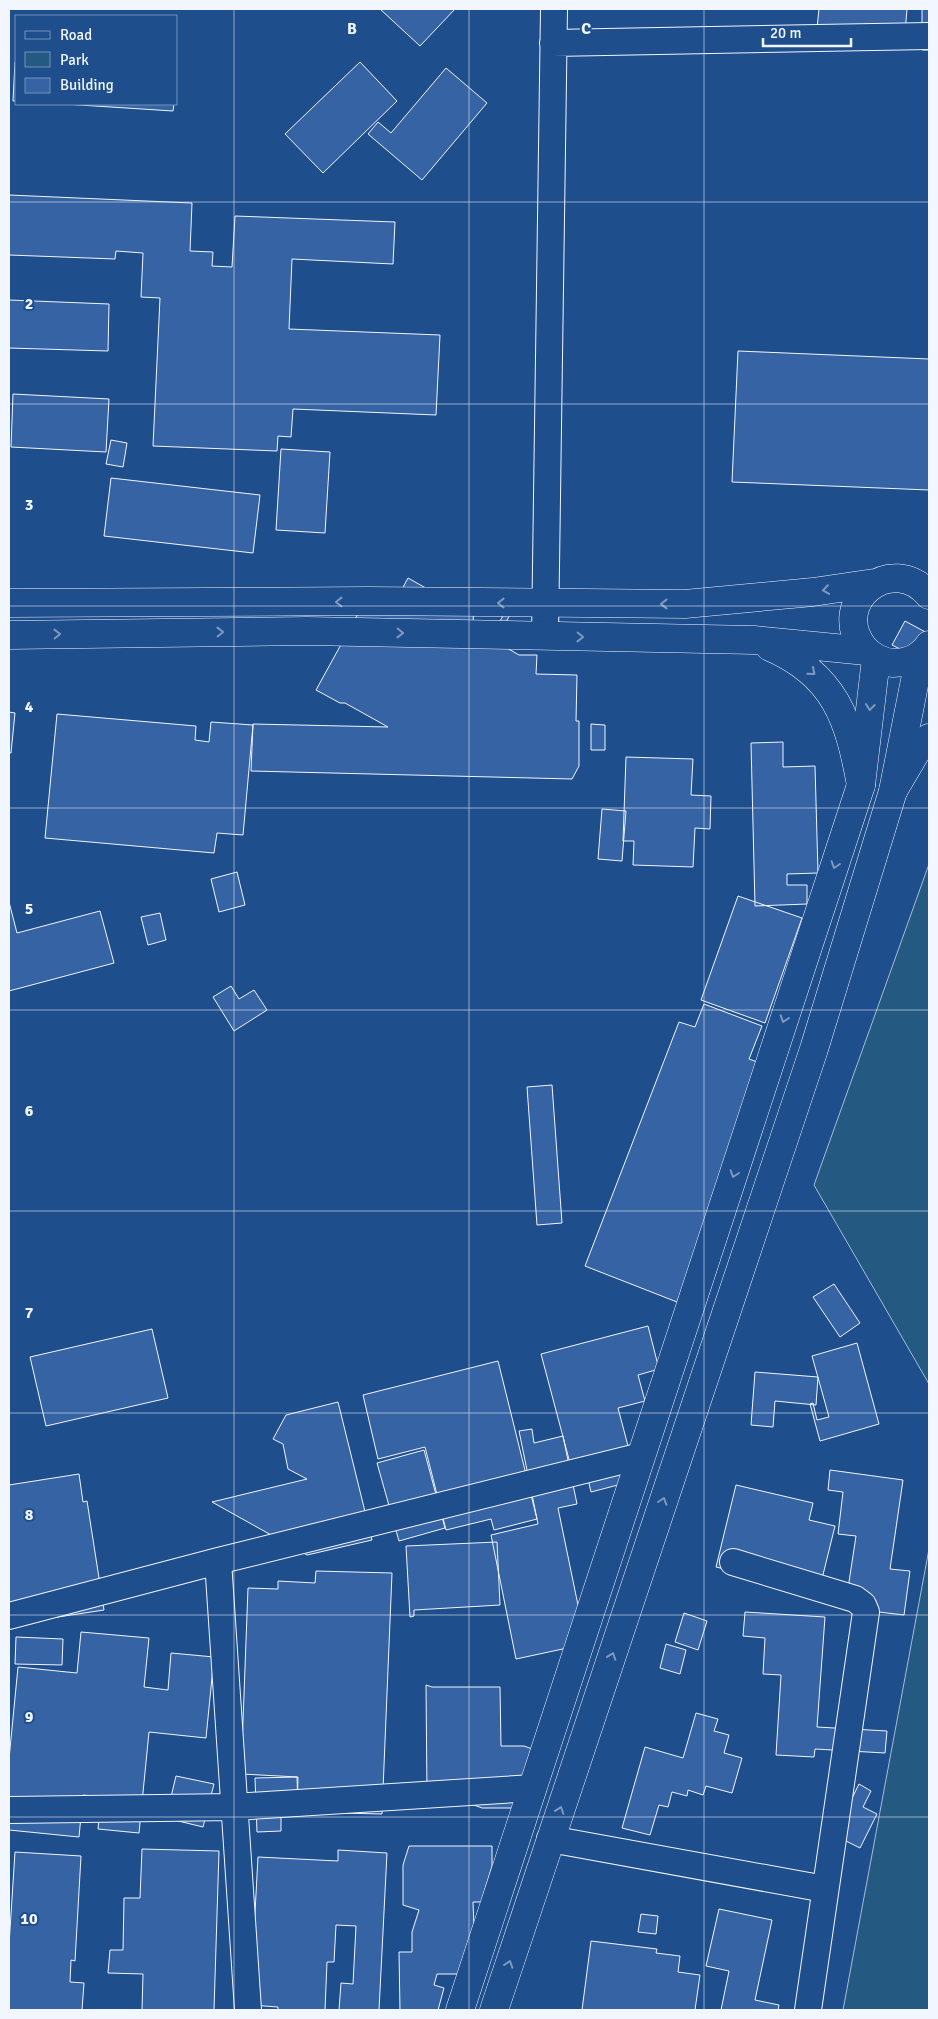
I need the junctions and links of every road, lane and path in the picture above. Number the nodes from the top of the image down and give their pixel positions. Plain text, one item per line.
1 (554, 9) edge
2 (929, 36) edge
3 (553, 42) junction
4 (874, 584) junction
5 (927, 590) edge
6 (9, 603) edge
7 (546, 603) junction
8 (9, 635) edge
9 (545, 636) junction
10 (754, 640) junction
11 (926, 650) edge
12 (871, 655) junction
13 (929, 738) edge
14 (861, 785) junction
15 (893, 791) junction
16 (641, 1456) junction
17 (218, 1561) junction
18 (733, 1562) dead end
19 (9, 1616) edge
20 (532, 1788) junction
21 (234, 1807) junction
22 (9, 1810) edge
23 (550, 1839) junction
24 (825, 1888) junction
25 (248, 2010) edge
26 (460, 2010) edge
27 (494, 2010) edge
28 (808, 2010) edge

1 - 3 street
2 - 3 street
3 - 7 street
4 - 5 street
4 -> 7 street
4 - 12 street
7 -> 6 street
7 - 9 street
8 -> 9 street
9 -> 10 street
10 - 12 street
10 -> 14 street
11 - 12 street
11 - 15 street
12 -> 14 street
13 - 15 street
14 -> 16 street
23 -> 15 street
16 - 17 street
16 - 20 street
17 - 19 street
17 - 21 street
18 - 24 street
20 - 21 street
20 - 26 street
21 - 22 street
21 - 25 street
23 - 24 street
27 -> 23 street
24 - 28 street

